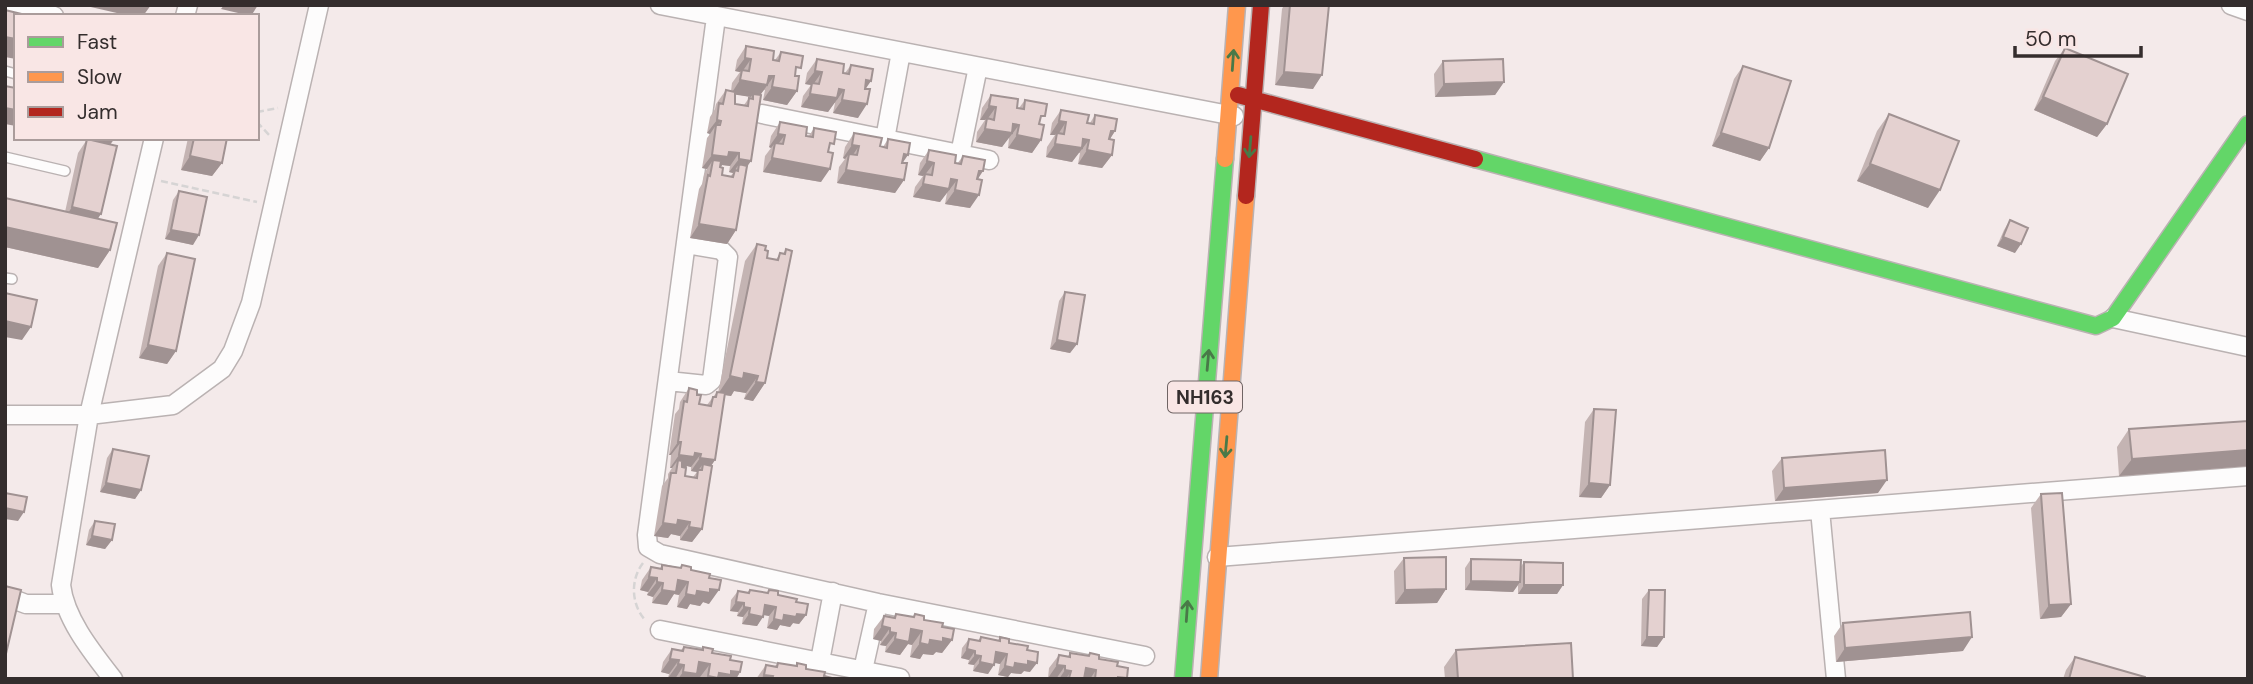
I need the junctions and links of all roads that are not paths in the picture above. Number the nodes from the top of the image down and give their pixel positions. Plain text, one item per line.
1 (14, 5) edge
2 (319, 5) edge
3 (660, 5) edge
4 (1237, 5) edge
5 (1261, 5) edge
6 (2231, 5) edge
7 (2248, 12) edge
8 (47, 14) edge
9 (716, 17) junction
10 (901, 52) junction
11 (978, 67) junction
12 (1231, 93) junction
13 (1254, 98) junction
14 (762, 114) edge
15 (1229, 115) junction
16 (1252, 120) junction
17 (2248, 124) edge
18 (885, 139) junction
19 (153, 140) edge
20 (960, 154) junction
21 (5, 157) edge
22 (989, 160) dead end
23 (65, 171) dead end
24 (686, 244) junction
25 (2113, 318) junction
26 (2248, 347) edge
27 (668, 381) junction
28 (5, 415) edge
29 (89, 415) junction
30 (2248, 476) edge
31 (1820, 510) junction
32 (1217, 556) junction
33 (832, 592) junction
34 (5, 596) edge
35 (878, 603) junction
36 (63, 604) junction
37 (660, 630) road end
38 (1145, 656) dead end
39 (820, 661) junction
40 (863, 670) junction
41 (900, 678) edge
42 (113, 679) edge
43 (1183, 679) edge
44 (1209, 679) edge
45 (1836, 679) edge

1 - 8 street
2 - 29 street
3 - 9 street
12 -> 4 main road, NH163
5 - 13 main road, NH163
6 - 7 street
9 - 10 street
9 - 24 street
10 - 11 street
10 - 18 street
11 - 15 street
11 - 20 street
12 - 13 main road
12 - 15 main road, NH163
13 - 16 main road, NH163
13 - 25 main road
14 - 18 street
15 - 16 street
43 -> 15 main road, NH163
16 -> 32 main road, NH163
17 - 25 main road
18 - 20 street
19 - 29 street
20 - 22 street
21 - 23 lane
24 - 27 street
24 - 27 street
25 - 26 street
27 - 33 street
28 - 29 street
29 - 36 street
30 - 31 street
31 - 32 street
31 - 45 street
32 - 44 main road, NH163
33 - 35 street
33 - 39 street
34 - 36 street
35 - 38 street
35 - 40 street
36 - 42 street
37 - 39 street
39 - 40 street
40 - 41 street

